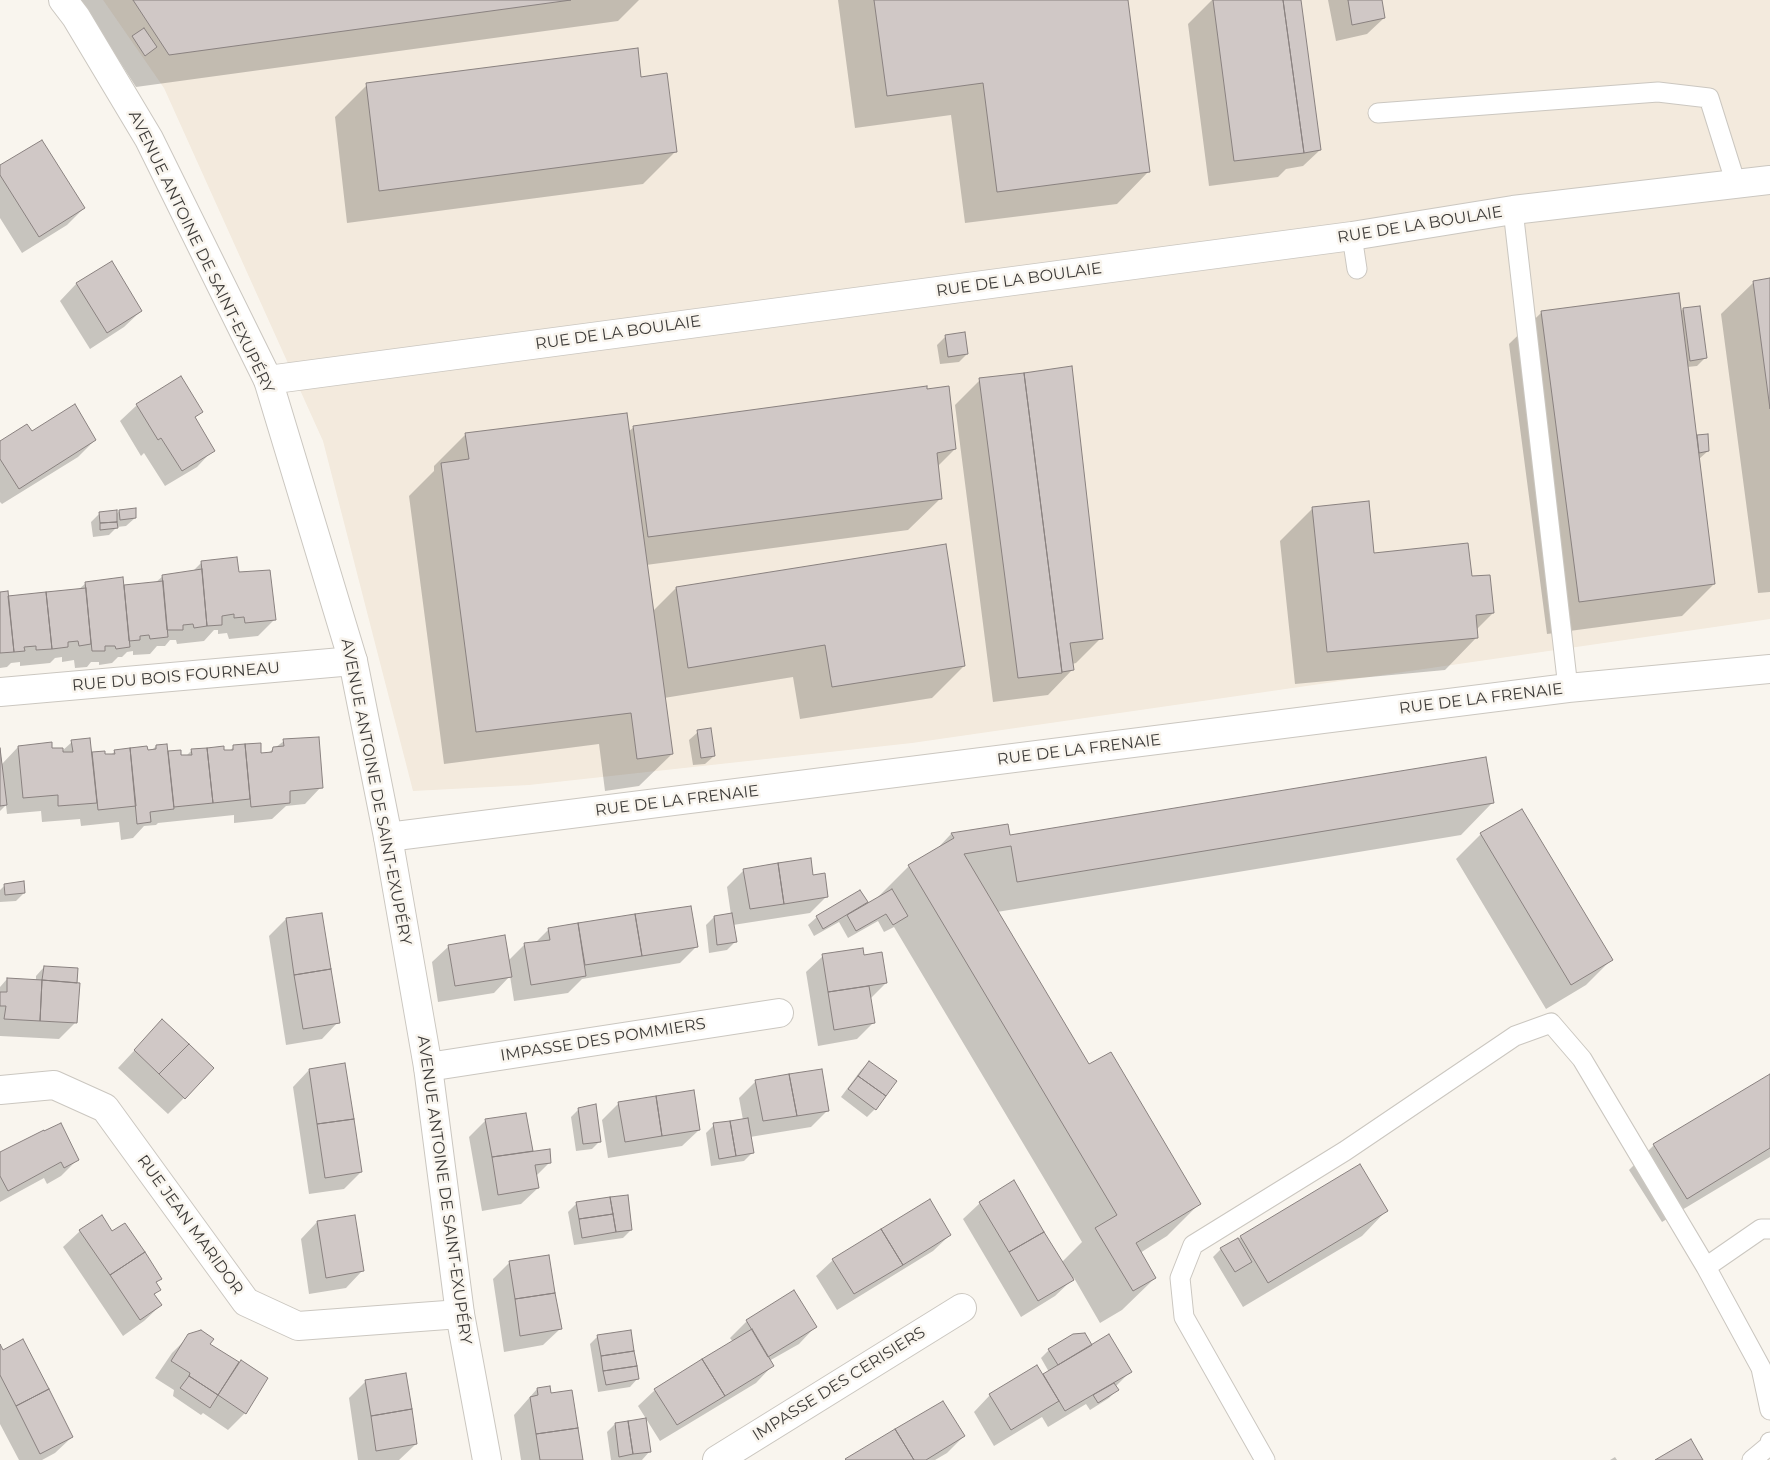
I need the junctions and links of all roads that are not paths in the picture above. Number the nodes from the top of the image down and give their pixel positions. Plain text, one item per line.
1 (63, 0) edge
2 (1378, 113) dead end
3 (1770, 180) edge
4 (1736, 184) junction
5 (1513, 210) junction
6 (1352, 236) junction
7 (1357, 269) dead end
8 (268, 380) junction
9 (353, 661) junction
10 (1770, 669) edge
11 (1568, 688) junction
12 (0, 692) edge
13 (388, 836) junction
14 (779, 1013) dead end
15 (428, 1067) junction
16 (0, 1090) edge
17 (1770, 1229) edge
18 (1706, 1267) junction
19 (962, 1308) dead end
20 (460, 1314) junction
21 (1770, 1410) edge
22 (1770, 1442) edge
23 (487, 1460) edge
24 (717, 1460) edge
25 (1264, 1460) edge
26 (1752, 1460) edge

1 - 8 street, AVENUE ANTOINE DE SAINT-EXUPÉRY
2 - 4 lane
3 - 4 street, RUE DE LA BOULAIE
4 - 5 street, RUE DE LA BOULAIE
5 - 6 street, RUE DE LA BOULAIE
5 - 11 lane
6 - 7 lane
6 - 8 street, RUE DE LA BOULAIE
8 - 9 street, AVENUE ANTOINE DE SAINT-EXUPÉRY
9 - 12 street, RUE DU BOIS FOURNEAU
9 - 13 street, AVENUE ANTOINE DE SAINT-EXUPÉRY
10 - 11 street, RUE DE LA FRENAIE
11 - 13 street, RUE DE LA FRENAIE
13 - 15 street, AVENUE ANTOINE DE SAINT-EXUPÉRY
14 - 15 street, IMPASSE DES POMMIERS
15 - 20 street, AVENUE ANTOINE DE SAINT-EXUPÉRY
16 - 20 street, RUE JEAN MARIDOR
17 - 18 lane
18 - 21 lane
18 - 25 lane
19 - 24 street, IMPASSE DES CERISIERS
20 - 23 street, AVENUE ANTOINE DE SAINT-EXUPÉRY
22 - 26 lane

